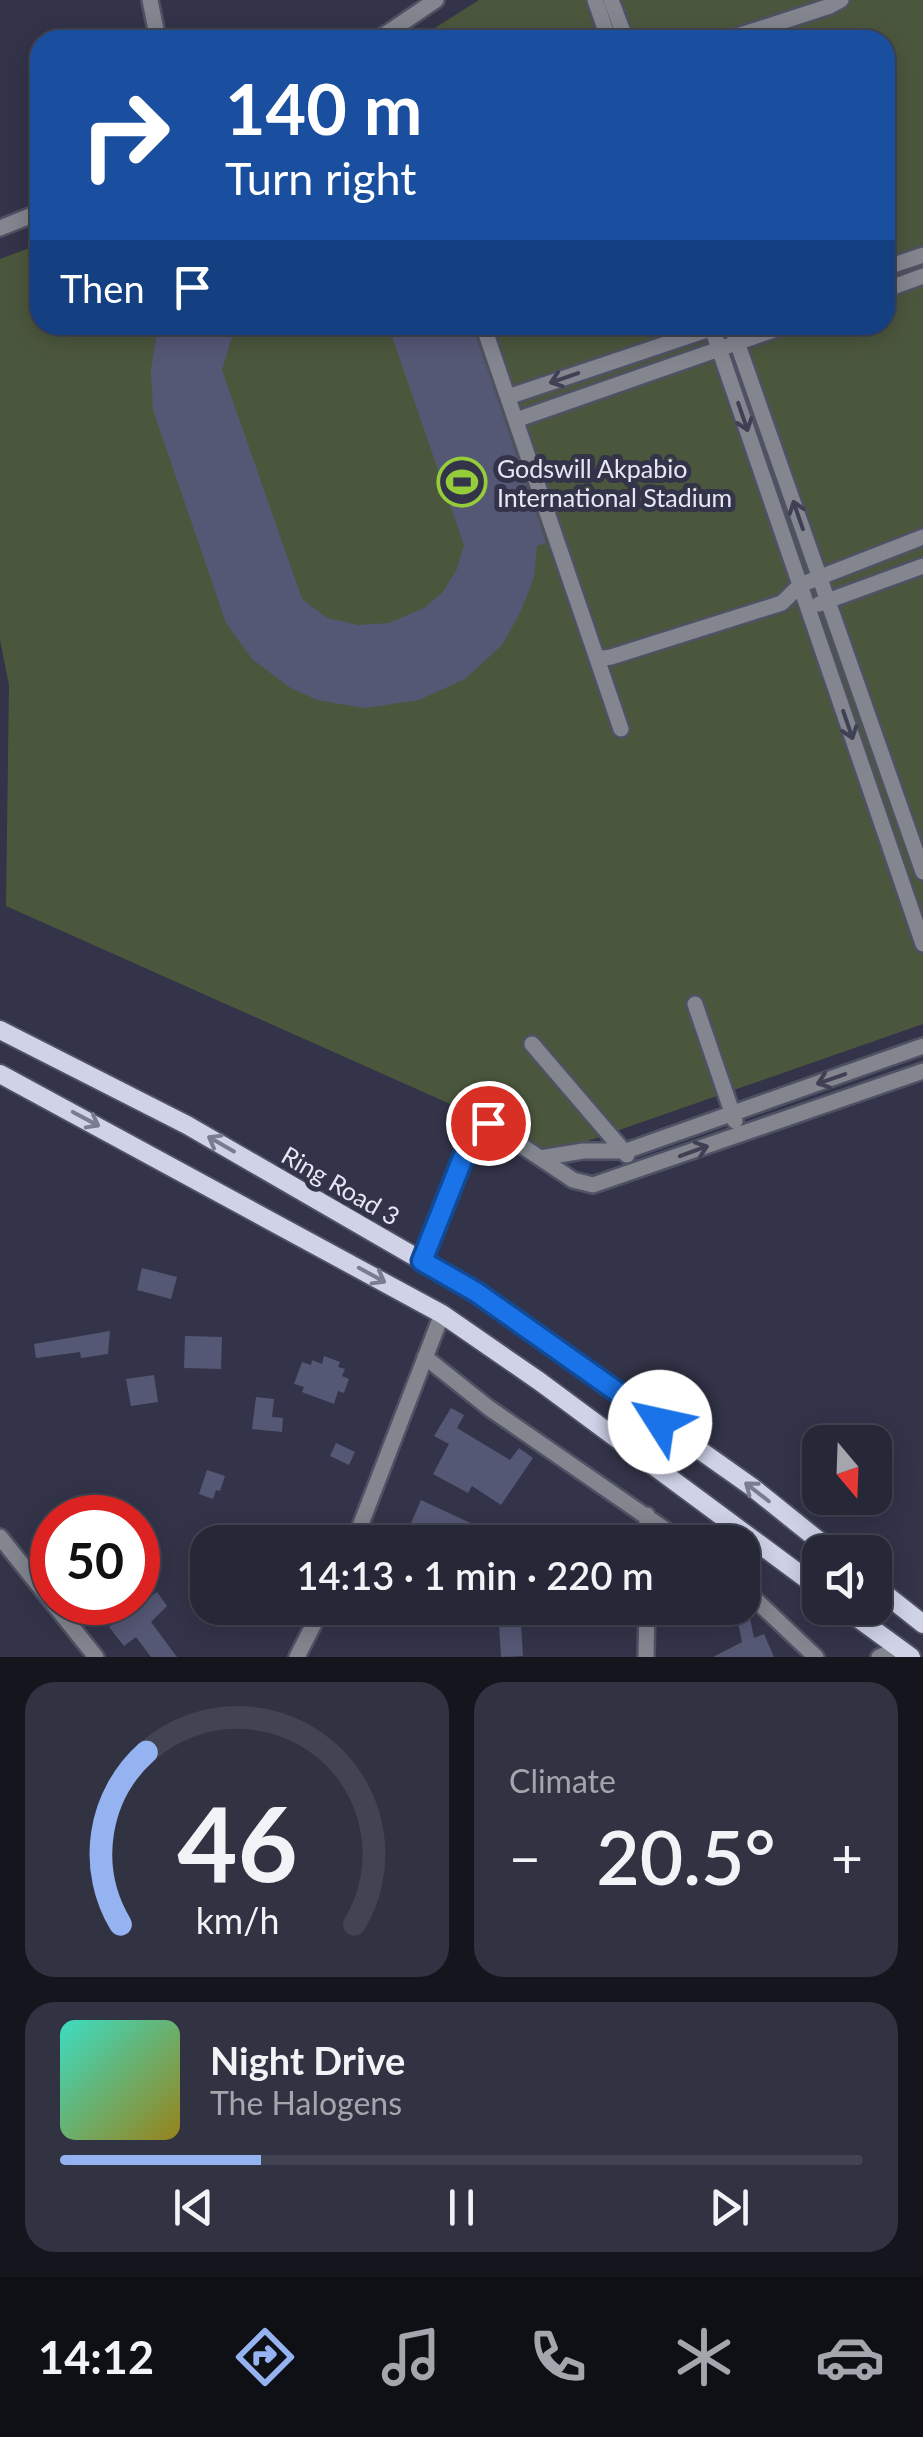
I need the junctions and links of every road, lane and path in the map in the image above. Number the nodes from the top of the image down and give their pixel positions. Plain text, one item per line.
1 (150, 0) edge
2 (436, 0) edge
3 (595, 0) edge
4 (611, 0) edge
5 (840, 0) edge
6 (156, 30) edge
7 (392, 30) edge
8 (606, 30) edge
9 (622, 30) edge
10 (754, 30) edge
11 (30, 216) edge
12 (0, 228) edge
13 (923, 255) edge
14 (895, 265) edge
15 (923, 276) edge
16 (895, 286) edge
17 (487, 335) edge
18 (690, 335) edge
19 (717, 335) edge
20 (735, 335) edge
21 (760, 335) edge
22 (738, 343) junction
23 (720, 351) junction
24 (615, 361) junction
25 (624, 384) junction
26 (508, 397) junction
27 (516, 420) junction
28 (923, 537) edge
29 (923, 566) edge
30 (820, 576) junction
31 (800, 585) junction
32 (828, 600) junction
33 (782, 603) junction
34 (808, 608) junction
35 (597, 659) junction
36 (622, 728) dead end
37 (923, 872) edge
38 (923, 944) edge
39 (695, 1004) dead end
40 (0, 1030) edge
41 (532, 1044) dead end
42 (923, 1046) edge
43 (923, 1070) edge
44 (0, 1074) edge
45 (733, 1113) junction
46 (740, 1134) junction
47 (626, 1151) junction
48 (540, 1158) junction
49 (633, 1173) junction
50 (422, 1261) junction
51 (442, 1314) junction
52 (425, 1357) junction
53 (647, 1515) junction
54 (361, 1525) edge
55 (647, 1525) edge
56 (660, 1525) edge
57 (812, 1535) edge
58 (0, 1537) edge
59 (802, 1577) edge
60 (892, 1599) edge
61 (760, 1605) edge
62 (923, 1624) edge
63 (313, 1625) edge
64 (647, 1625) edge
65 (868, 1625) edge
66 (905, 1652) edge
67 (96, 1657) edge
68 (296, 1657) edge
69 (646, 1657) edge
70 (816, 1657) edge
71 (879, 1657) edge

1 - 6 street
2 - 7 street
3 - 8 street
4 - 9 street
5 - 10 street
11 - 12 street
13 - 14 street
15 - 16 street
17 - 26 street
18 - 24 street
19 - 23 street
20 - 22 street
21 - 22 street
22 - 23 street
30 -> 22 street
23 - 25 street
23 -> 31 street
24 - 25 street
24 -> 26 street
25 - 27 street
26 - 27 street
27 - 35 street
28 - 30 street
29 - 32 street
30 - 31 street
30 - 32 street
31 - 33 street
31 - 34 street
32 - 34 street
32 - 37 street
33 - 34 street
33 - 35 street
34 -> 38 street
35 - 36 street
39 - 45 street
50 -> 40 main road, Ring Road 3
41 - 47 street
42 -> 45 street
43 - 46 street
44 -> 51 main road
45 - 46 street
45 - 47 street
49 -> 46 street
47 - 48 street
47 - 49 street
48 - 49 street
48 - 50 street
57 -> 50 main road, Ring Road 3
51 - 52 street
51 - 59 main road
52 - 53 street
52 - 54 street
53 - 55 street
53 - 56 street
58 - 67 street
60 - 62 main road
61 - 70 street
63 - 68 street
64 - 69 street
65 - 66 main road
66 - 71 street

